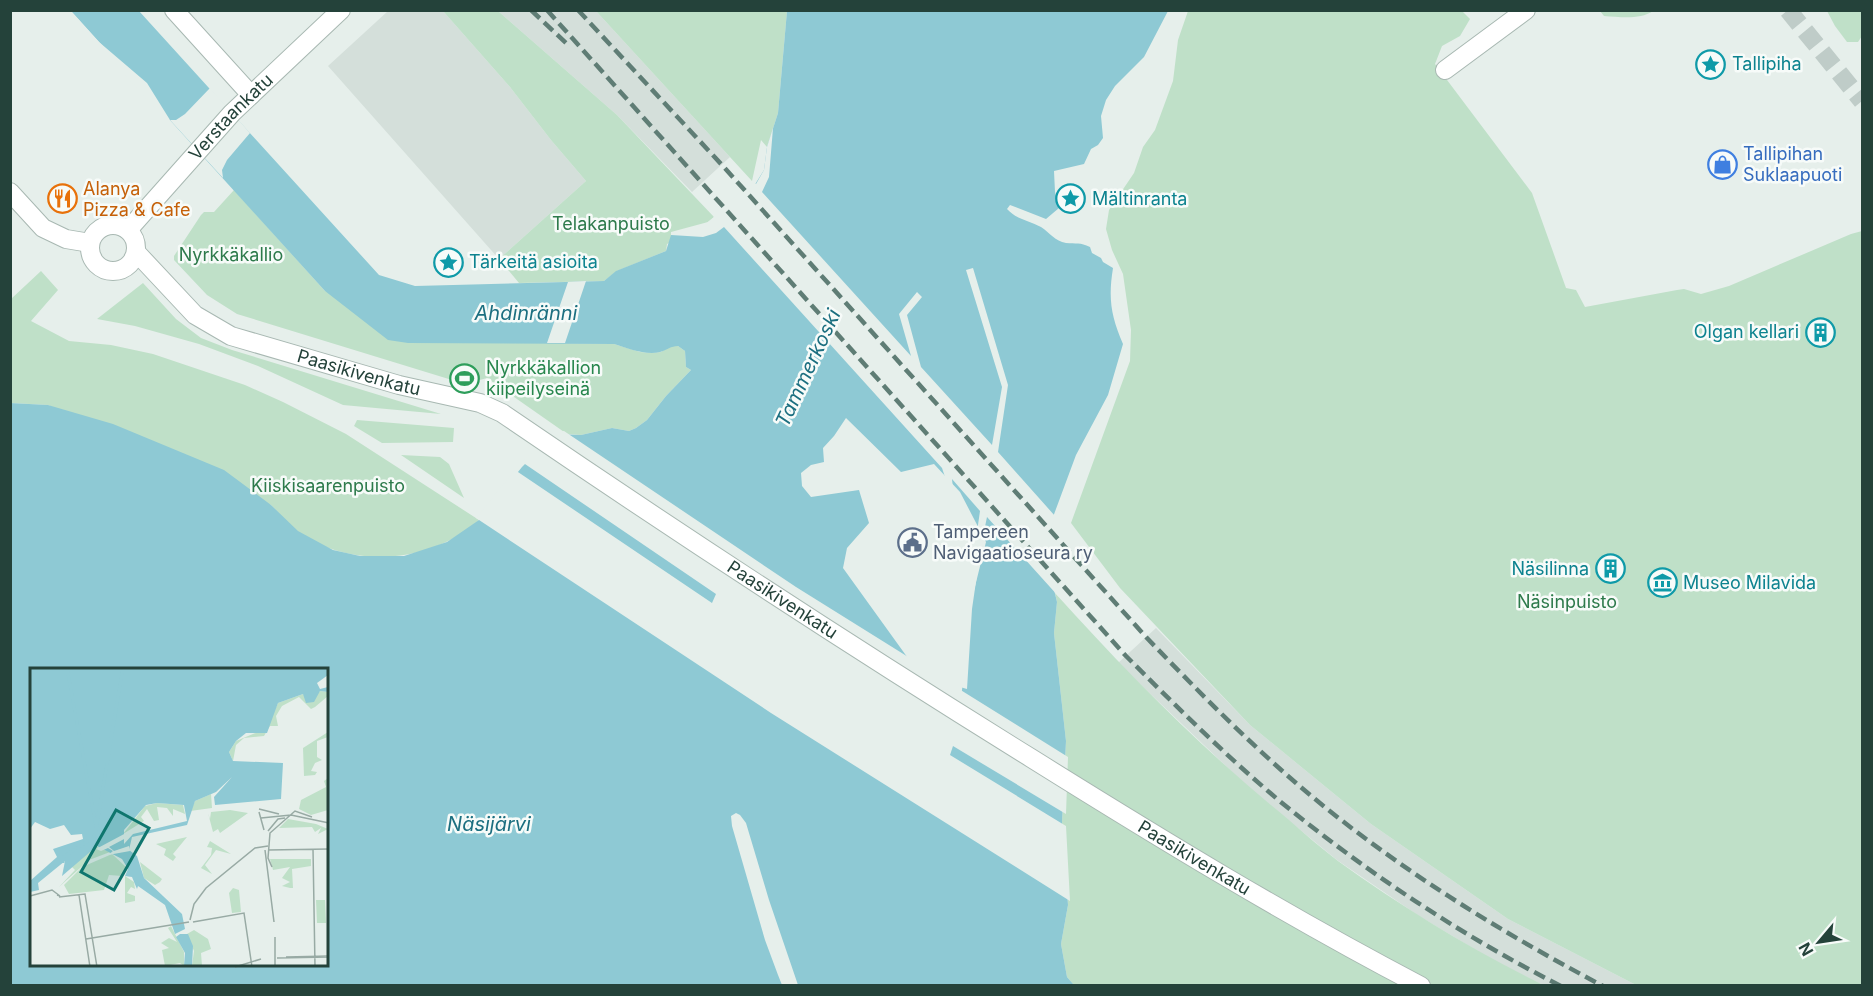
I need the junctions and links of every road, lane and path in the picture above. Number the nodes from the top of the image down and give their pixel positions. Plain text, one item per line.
1 (174, 10) edge
2 (341, 10) edge
3 (1526, 10) edge
4 (1445, 70) dead end
5 (251, 95) junction
6 (10, 192) edge
7 (128, 230) junction
8 (90, 243) junction
9 (136, 252) junction
10 (1421, 986) edge

1 - 5 street
2 - 5 street, Verstaankatu
3 - 4 street
5 - 7 street, Verstaankatu
6 - 8 street
7 - 8 street
7 - 9 street
8 - 9 street
9 - 10 street, Paasikivenkatu

